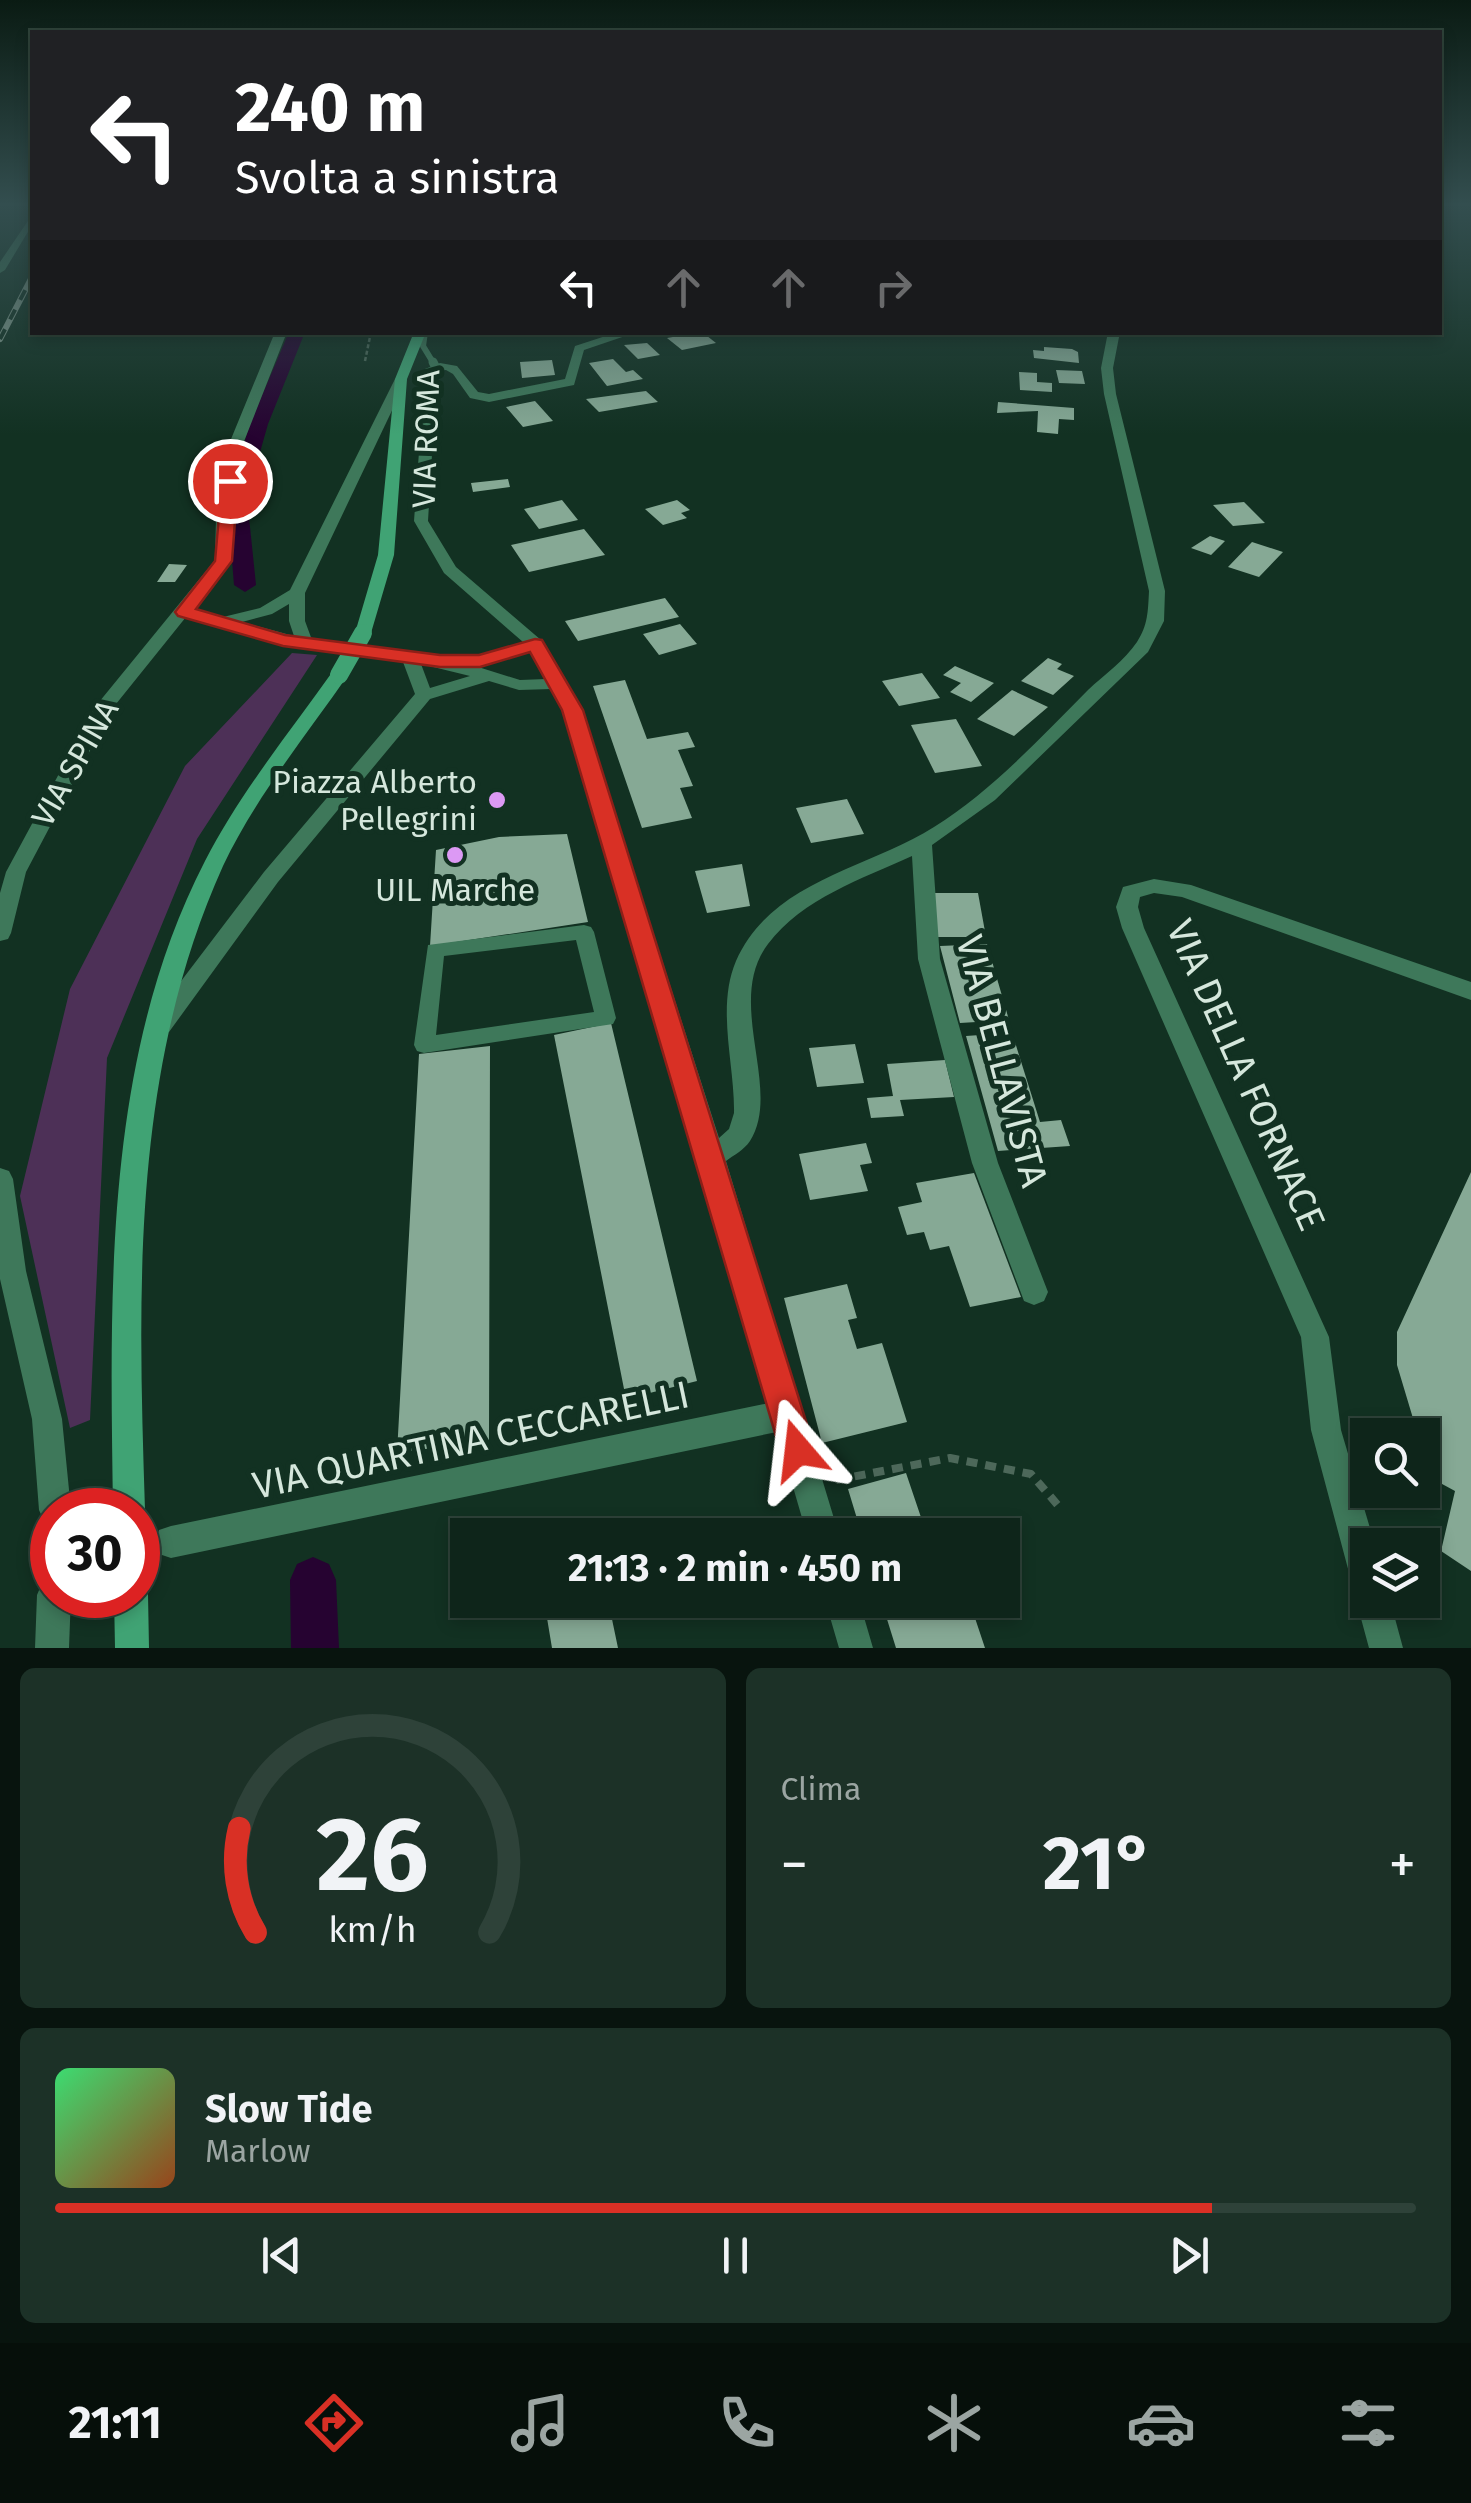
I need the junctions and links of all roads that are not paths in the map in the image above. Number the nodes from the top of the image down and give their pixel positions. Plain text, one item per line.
1 (280, 335) edge
2 (421, 335) edge
3 (422, 335) edge
4 (622, 335) edge
5 (1113, 335) edge
6 (434, 366) junction
7 (400, 379) junction
8 (297, 593) junction
9 (184, 612) junction
10 (222, 623) junction
11 (304, 644) junction
12 (535, 644) junction
13 (410, 656) junction
14 (440, 661) junction
15 (486, 677) junction
16 (559, 684) junction
17 (424, 694) junction
18 (922, 844) junction
19 (584, 932) joint
20 (0, 934) edge
21 (1471, 992) edge
22 (154, 1035) junction
23 (712, 1157) junction
24 (0, 1179) edge
25 (1034, 1292) dead end
26 (787, 1415) junction
27 (53, 1488) edge
28 (129, 1488) edge
29 (817, 1518) edge
30 (1353, 1528) edge
31 (171, 1542) dead end
32 (53, 1618) edge
33 (131, 1618) edge
34 (847, 1618) edge
35 (1378, 1618) edge
36 (52, 1648) edge
37 (132, 1648) edge
38 (856, 1648) edge
39 (1386, 1648) edge

1 - 9 street, VIA SPINA
2 - 7 main road
3 - 6 lane, VIA ROMA
4 - 6 street
5 - 18 street
6 - 12 street, VIA ROMA
7 - 8 street
7 - 22 main road, bridge
8 - 10 street
8 - 11 street
9 - 10 street
9 - 20 street, VIA SPINA
10 - 11 street
11 - 13 street
12 - 14 street
12 - 16 street, VIA ROMA
13 - 14 street
13 - 17 street
14 - 15 street
15 - 16 street
15 - 17 street
16 - 23 street, VIA ROMA
17 - 22 street
18 - 23 street
18 - 25 street, VIA BELLAVISTA
19 - 19 street
21 - 30 street, VIA DELLA FORNACE
22 - 28 main road
23 - 26 street, VIA ROMA
24 - 27 street
26 - 29 street, VIA ROMA
26 - 31 street, VIA QUARTINA CECCARELLI
32 - 36 street
33 - 37 main road
34 - 38 street
35 - 39 street

